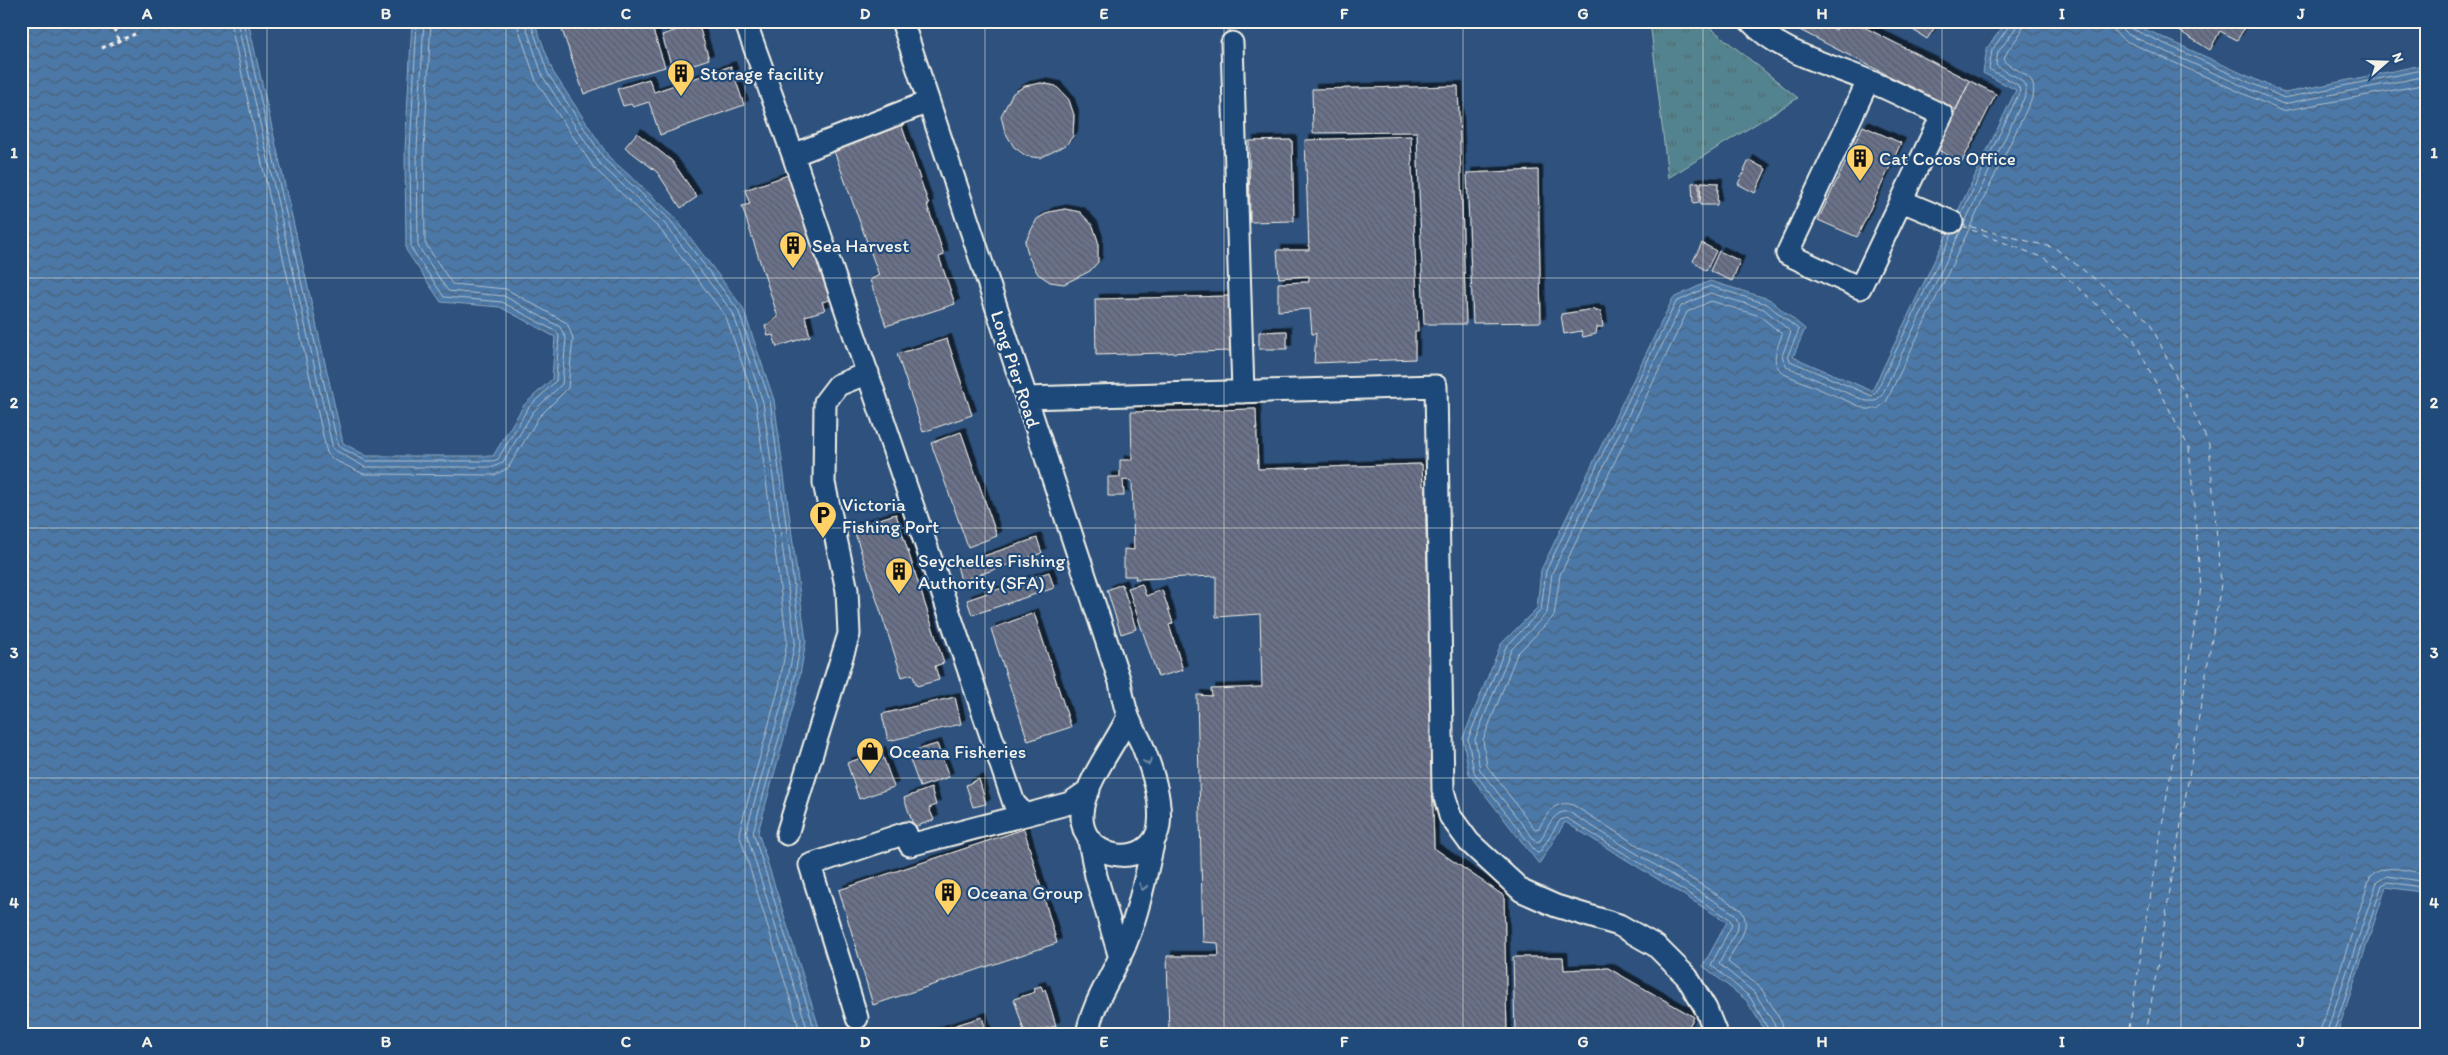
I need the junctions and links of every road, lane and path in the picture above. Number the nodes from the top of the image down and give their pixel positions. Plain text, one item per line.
1 (111, 21) edge
2 (745, 21) edge
3 (902, 21) edge
4 (1750, 21) edge
5 (1770, 21) edge
6 (135, 34) dead end
7 (119, 41) junction
8 (1232, 44) dead end
9 (102, 48) dead end
10 (1788, 48) junction
11 (1868, 81) junction
12 (928, 102) junction
13 (793, 155) junction
14 (1902, 201) junction
15 (1952, 222) dead end
16 (868, 373) junction
17 (1243, 392) junction
18 (1026, 398) junction
19 (1128, 717) junction
20 (1089, 790) junction
21 (1025, 815) junction
22 (787, 834) dead end
23 (1154, 840) junction
24 (1089, 841) junction
25 (1120, 958) junction
26 (857, 1018) dead end
27 (1087, 1034) edge
28 (1716, 1034) edge

1 - 7 path
2 - 13 street
3 - 12 street, Long Pier Road
4 - 10 street
5 - 10 street
6 - 7 path
7 - 9 path
8 - 17 street
10 - 11 street
11 - 14 street
11 - 14 street
12 - 13 street
12 - 18 street, Long Pier Road
13 - 16 street
14 - 15 street
16 - 21 street
16 - 22 street
17 - 18 street
17 - 28 street
18 - 19 street, Long Pier Road
19 - 20 street
19 -> 23 street, Long Pier Road
20 - 21 street
20 - 24 street
21 - 26 street
23 - 24 street
23 -> 25 street, Long Pier Road
24 - 25 street
25 - 27 street, Long Pier Road

